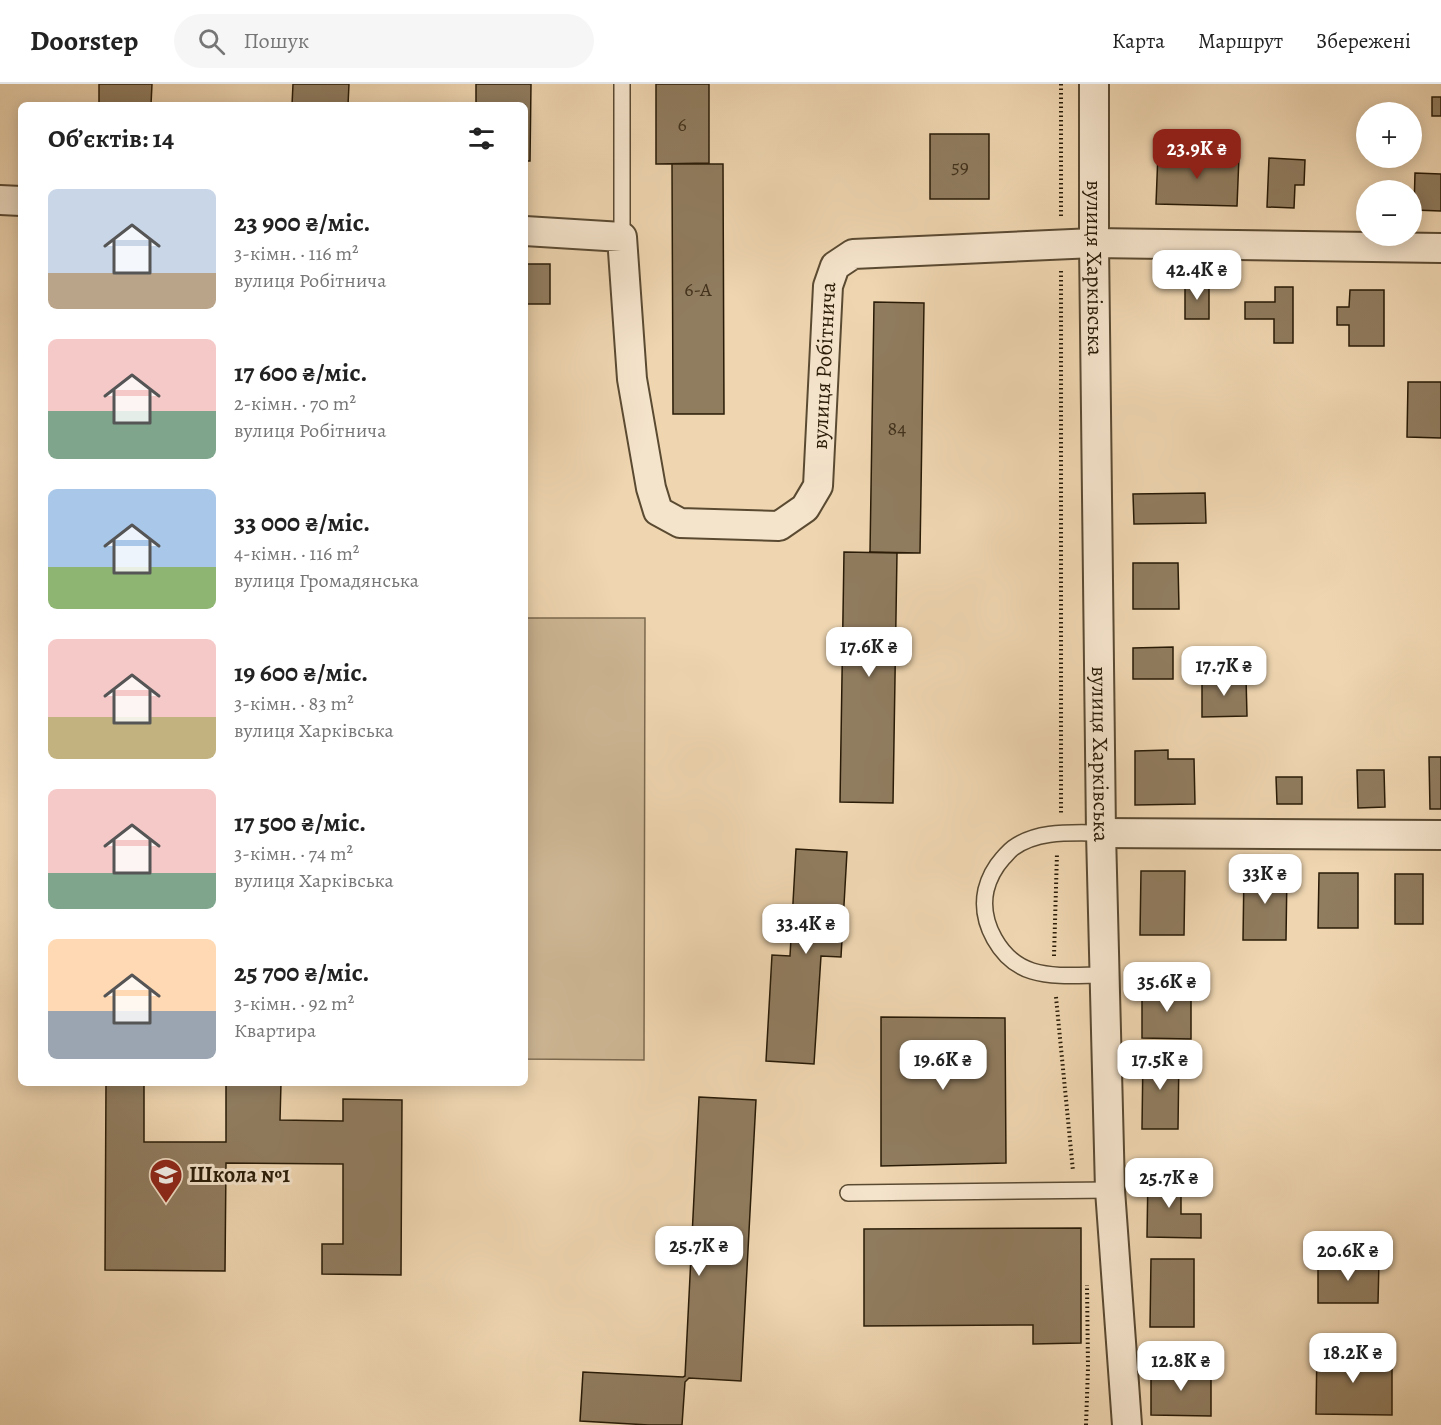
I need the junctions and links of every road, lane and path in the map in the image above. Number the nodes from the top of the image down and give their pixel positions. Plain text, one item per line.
1 (622, 84) edge
2 (1061, 84) edge
3 (1094, 84) edge
4 (0, 200) edge
5 (18, 201) edge
6 (528, 231) edge
7 (622, 237) junction
8 (1094, 243) junction
9 (1061, 244) junction
10 (1441, 248) edge
11 (1057, 833) junction
12 (1101, 833) junction
13 (1441, 835) edge
14 (1054, 975) junction
15 (1105, 975) junction
16 (1110, 1190) junction
17 (1078, 1191) junction
18 (848, 1193) dead end
19 (1086, 1277) dead end
20 (1086, 1425) edge
21 (1127, 1425) edge

1 - 7 lane
2 - 9 path
3 - 8 street, вулиця Харківська
4 - 5 street
6 - 7 street
7 - 9 street, вулиця Робітнича
8 - 9 street, вулиця Робітнича
8 - 10 street, вулиця Робітнича
8 - 12 street, вулиця Харківська
9 - 11 path
11 - 12 lane
11 - 14 path
11 - 14 lane
12 - 13 street
12 - 15 street, вулиця Харківська
14 - 15 lane
14 - 17 path
15 - 16 street, вулиця Харківська
16 - 17 lane
16 - 21 street, вулиця Харківська
17 - 18 lane
19 - 20 path

